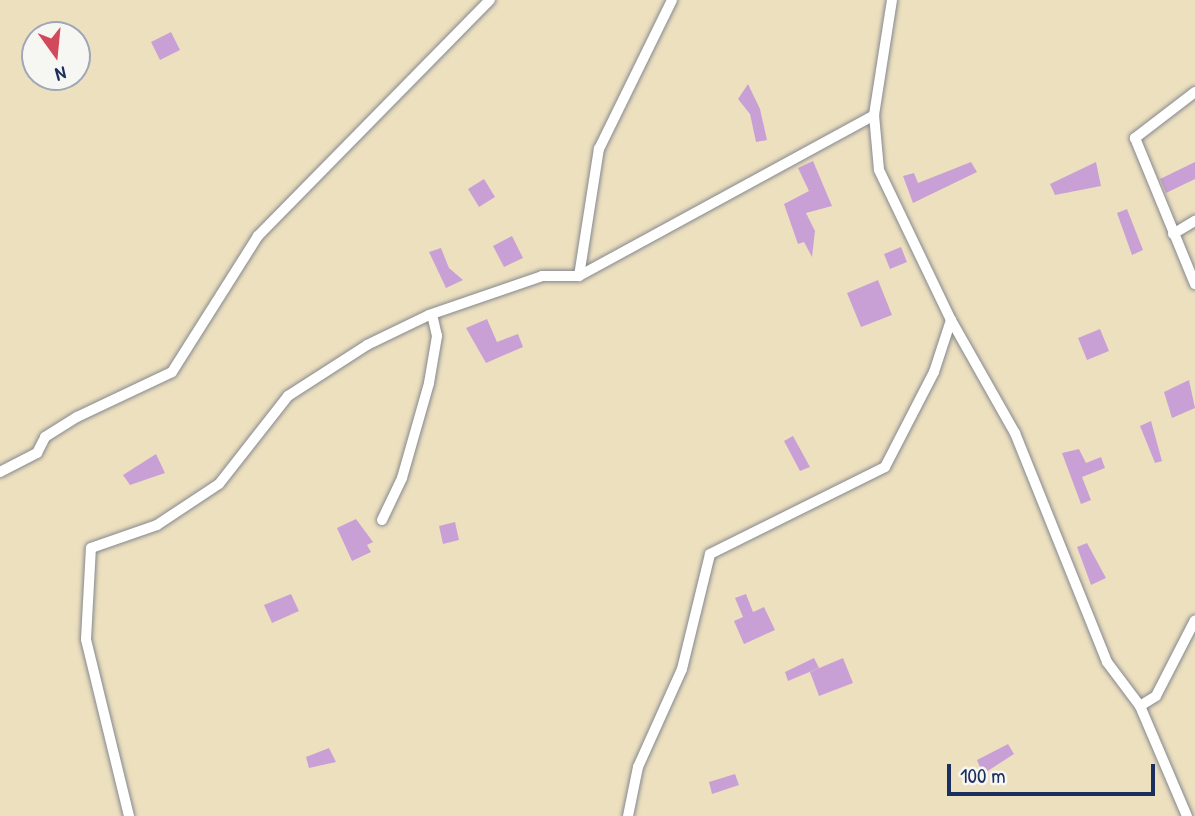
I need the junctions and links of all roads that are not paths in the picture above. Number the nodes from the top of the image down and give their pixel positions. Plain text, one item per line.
1 (490, 0) edge
2 (672, 0) edge
3 (892, 0) edge
4 (1195, 92) edge
5 (874, 115) junction
6 (1195, 221) edge
7 (1173, 234) junction
8 (579, 276) junction
9 (1195, 284) edge
10 (432, 315) junction
11 (951, 320) junction
12 (0, 472) edge
13 (382, 520) dead end
14 (1195, 620) edge
15 (1140, 706) junction
16 (129, 816) edge
17 (628, 816) edge
18 (1187, 816) edge

1 - 12 street
2 - 8 street
3 - 5 street
4 - 7 street
5 - 8 street
5 - 11 street
6 - 7 street
7 - 9 street
8 - 10 street
10 - 13 street
10 - 16 street
11 - 15 street
11 - 17 street
14 - 15 street
15 - 18 street

